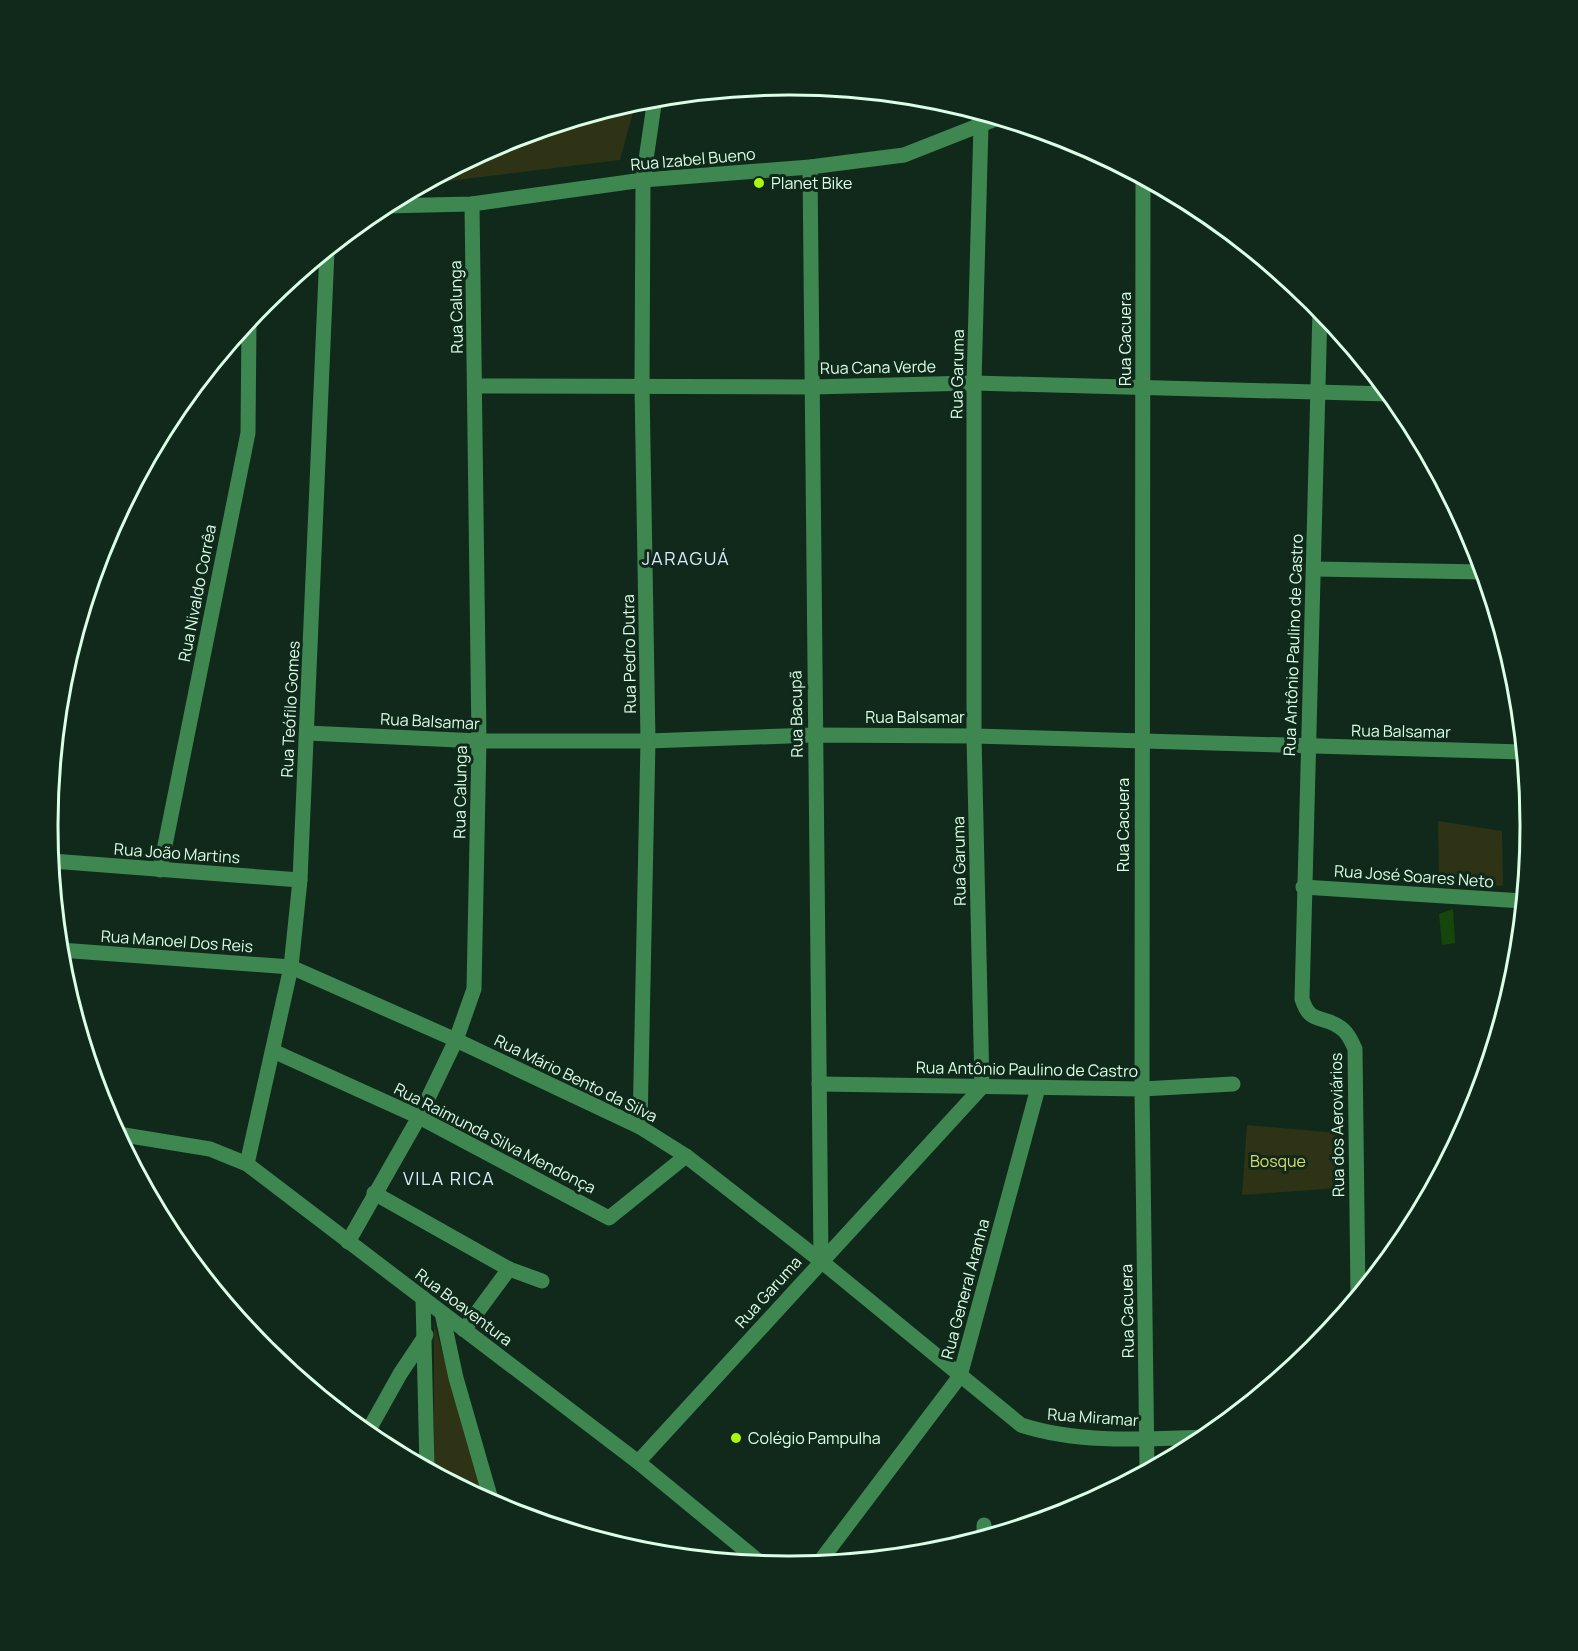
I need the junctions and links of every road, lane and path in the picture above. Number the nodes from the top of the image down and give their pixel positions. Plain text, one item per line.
1 (654, 108) edge
2 (987, 123) edge
3 (981, 125) junction
4 (810, 166) junction
5 (643, 180) junction
6 (1143, 187) edge
7 (412, 200) edge
8 (472, 204) junction
9 (327, 260) edge
10 (1320, 324) edge
11 (249, 334) edge
12 (974, 383) junction
13 (476, 386) junction
14 (1143, 386) junction
15 (642, 387) junction
16 (812, 387) junction
17 (1319, 392) junction
18 (1378, 394) edge
19 (1315, 569) junction
20 (1474, 572) edge
21 (307, 733) junction
22 (814, 735) junction
23 (974, 736) junction
24 (479, 741) junction
25 (648, 741) junction
26 (1141, 742) junction
27 (1307, 746) junction
28 (1515, 752) edge
29 (60, 862) edge
30 (160, 870) junction
31 (300, 880) junction
32 (1303, 887) junction
33 (1515, 900) edge
34 (70, 951) edge
35 (291, 967) junction
36 (1302, 982) joint
37 (456, 1040) junction
38 (273, 1051) junction
39 (819, 1084) junction
40 (1233, 1084) dead end
41 (982, 1087) junction
42 (1038, 1088) junction
43 (1142, 1089) junction
44 (419, 1116) junction
45 (640, 1127) junction
46 (128, 1136) edge
47 (686, 1156) junction
48 (247, 1164) junction
49 (374, 1193) junction
50 (348, 1242) junction
51 (821, 1261) junction
52 (509, 1269) junction
53 (542, 1281) dead end
54 (1358, 1283) edge
55 (423, 1298) junction
56 (442, 1313) junction
57 (464, 1330) junction
58 (426, 1335) junction
59 (960, 1376) junction
60 (372, 1425) edge
61 (1187, 1438) edge
62 (1146, 1439) junction
63 (427, 1460) edge
64 (638, 1462) junction
65 (1147, 1462) edge
66 (489, 1491) edge
67 (750, 1554) edge
68 (825, 1554) edge

1 - 5 street, Rua Pedro Dutra
2 - 3 street, Rua Izabel Bueno
3 - 4 street, Rua Izabel Bueno
3 - 12 street, Rua Garuma
4 - 5 street, Rua Izabel Bueno
4 - 16 street, Rua Bacupã
5 - 8 street, Rua Izabel Bueno
5 - 15 street, Rua Pedro Dutra
6 - 14 street, Rua Cacuera
7 - 8 street, Rua Izabel Bueno
8 - 13 street, Rua Calunga
9 - 21 street, Rua Teófilo Gomes
10 - 17 street, Rua Antônio Paulino de Castro
11 - 30 street, Rua Nivaldo Corrêa
12 - 14 street, Rua Cana Verde
12 - 16 street, Rua Cana Verde
12 - 23 street, Rua Garuma
13 - 15 street, Rua Cana Verde
13 - 24 street, Rua Calunga
14 - 17 street, Rua Cana Verde
14 - 26 street, Rua Cacuera
15 - 16 street, Rua Cana Verde
15 - 25 street, Rua Pedro Dutra
16 - 22 street, Rua Bacupã
17 - 18 street, Rua Cana Verde
17 - 19 street, Rua Antônio Paulino de Castro
19 - 20 street
19 - 27 street, Rua Antônio Paulino de Castro
21 - 24 street, Rua Balsamar
21 - 31 street, Rua Teófilo Gomes
22 - 23 street, Rua Balsamar
22 - 25 street, Rua Balsamar
22 - 39 street, Rua Bacupã
23 - 26 street, Rua Balsamar
23 - 41 street, Rua Garuma
24 - 25 street, Rua Balsamar
24 - 37 street, Rua Calunga
25 - 45 street, Rua Pedro Dutra
26 - 27 street, Rua Balsamar
26 - 43 street, Rua Cacuera
27 - 28 street, Rua Balsamar
27 - 32 street, Rua Antônio Paulino de Castro
29 - 30 street, Rua João Martins
30 - 31 street, Rua João Martins
31 - 35 street, Rua Teófilo Gomes
32 - 33 street, Rua José Soares Neto
32 - 36 street, Rua Antônio Paulino de Castro
34 - 35 street, Rua Manoel Dos Reis
35 - 37 street, Rua Mário Bento da Silva
35 - 38 street, Rua Teófilo Gomes
36 - 54 street, Rua dos Aeroviários
37 - 44 street, Rua Calunga
37 - 45 street, Rua Mário Bento da Silva
38 - 44 street, Rua Raimunda Silva Mendonça
38 - 48 street, Rua Teófilo Gomes
39 - 41 street, Rua Antônio Paulino de Castro
39 - 51 street, Rua Bacupã
40 - 43 street, Rua Antônio Paulino de Castro
41 - 42 street, Rua Antônio Paulino de Castro
41 - 51 street, Rua Garuma
42 - 43 street, Rua Antônio Paulino de Castro
42 - 59 street, Rua General Aranha
43 - 62 street, Rua Cacuera
44 - 47 street, Rua Raimunda Silva Mendonça
44 - 49 street, Rua Calunga
45 - 47 street, Rua Mário Bento da Silva
46 - 48 street, Rua Boaventura
47 - 51 street, Rua Mário Bento da Silva
48 - 50 street, Rua Boaventura
49 - 50 street, Rua Calunga
49 - 52 street
50 - 55 street, Rua Boaventura
51 - 59 street, Rua Miramar
51 - 64 street, Rua Garuma
52 - 53 street
52 - 57 street
55 - 56 street, Rua Boaventura
55 - 58 street
56 - 57 street, Rua Boaventura
56 - 58 street
56 - 66 street
57 - 64 street, Rua Boaventura
58 - 60 street
58 - 63 street
59 - 62 street, Rua Miramar
59 - 68 street, Rua General Aranha
61 - 62 street, Rua Miramar
62 - 65 street, Rua Cacuera
64 - 67 street, Rua Boaventura

